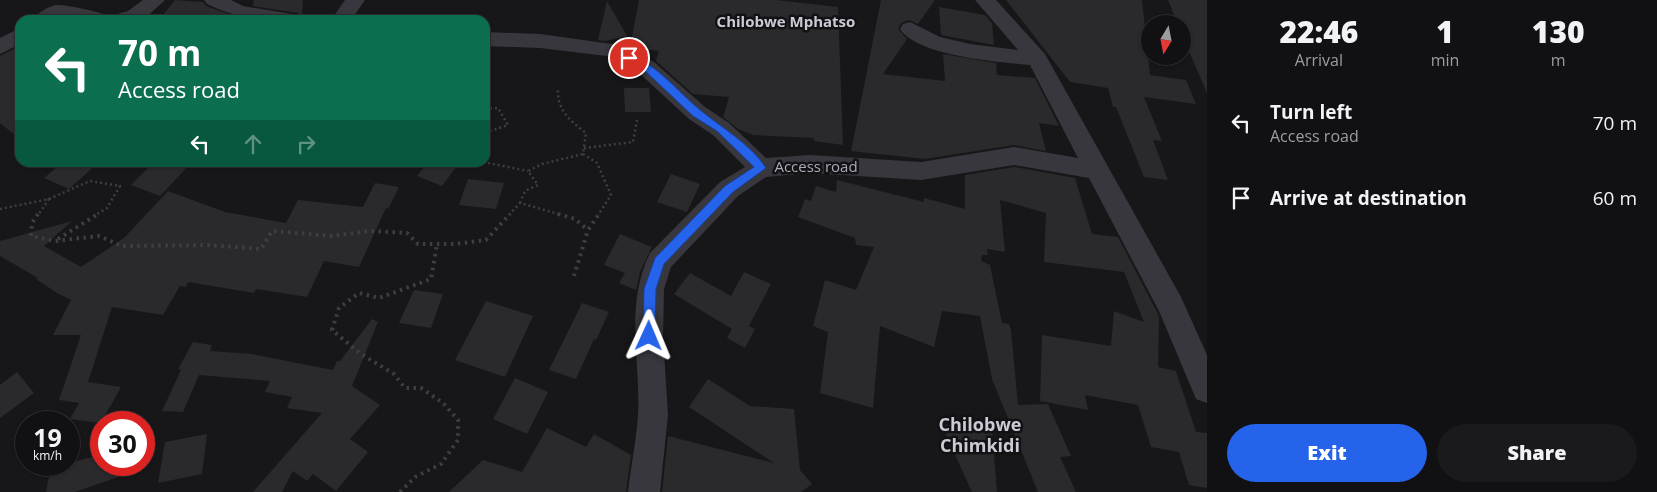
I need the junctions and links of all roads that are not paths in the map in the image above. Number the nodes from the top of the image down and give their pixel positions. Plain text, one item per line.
1 (155, 0) edge
2 (214, 0) edge
3 (356, 0) edge
4 (985, 0) edge
5 (51, 15) edge
6 (78, 15) edge
7 (136, 15) edge
8 (262, 15) edge
9 (345, 15) edge
10 (910, 29) dead end
11 (15, 38) edge
12 (490, 39) edge
13 (0, 48) edge
14 (1037, 59) junction
15 (761, 168) junction
16 (1098, 170) junction
17 (1207, 388) edge
18 (644, 492) edge

1 - 7 street
2 - 8 street
3 - 9 street
4 - 14 street
5 - 6 street
10 - 14 street
11 - 13 street
12 - 15 street, Access road
14 - 16 street
15 - 16 street, Access road
15 - 18 street
16 - 17 street

